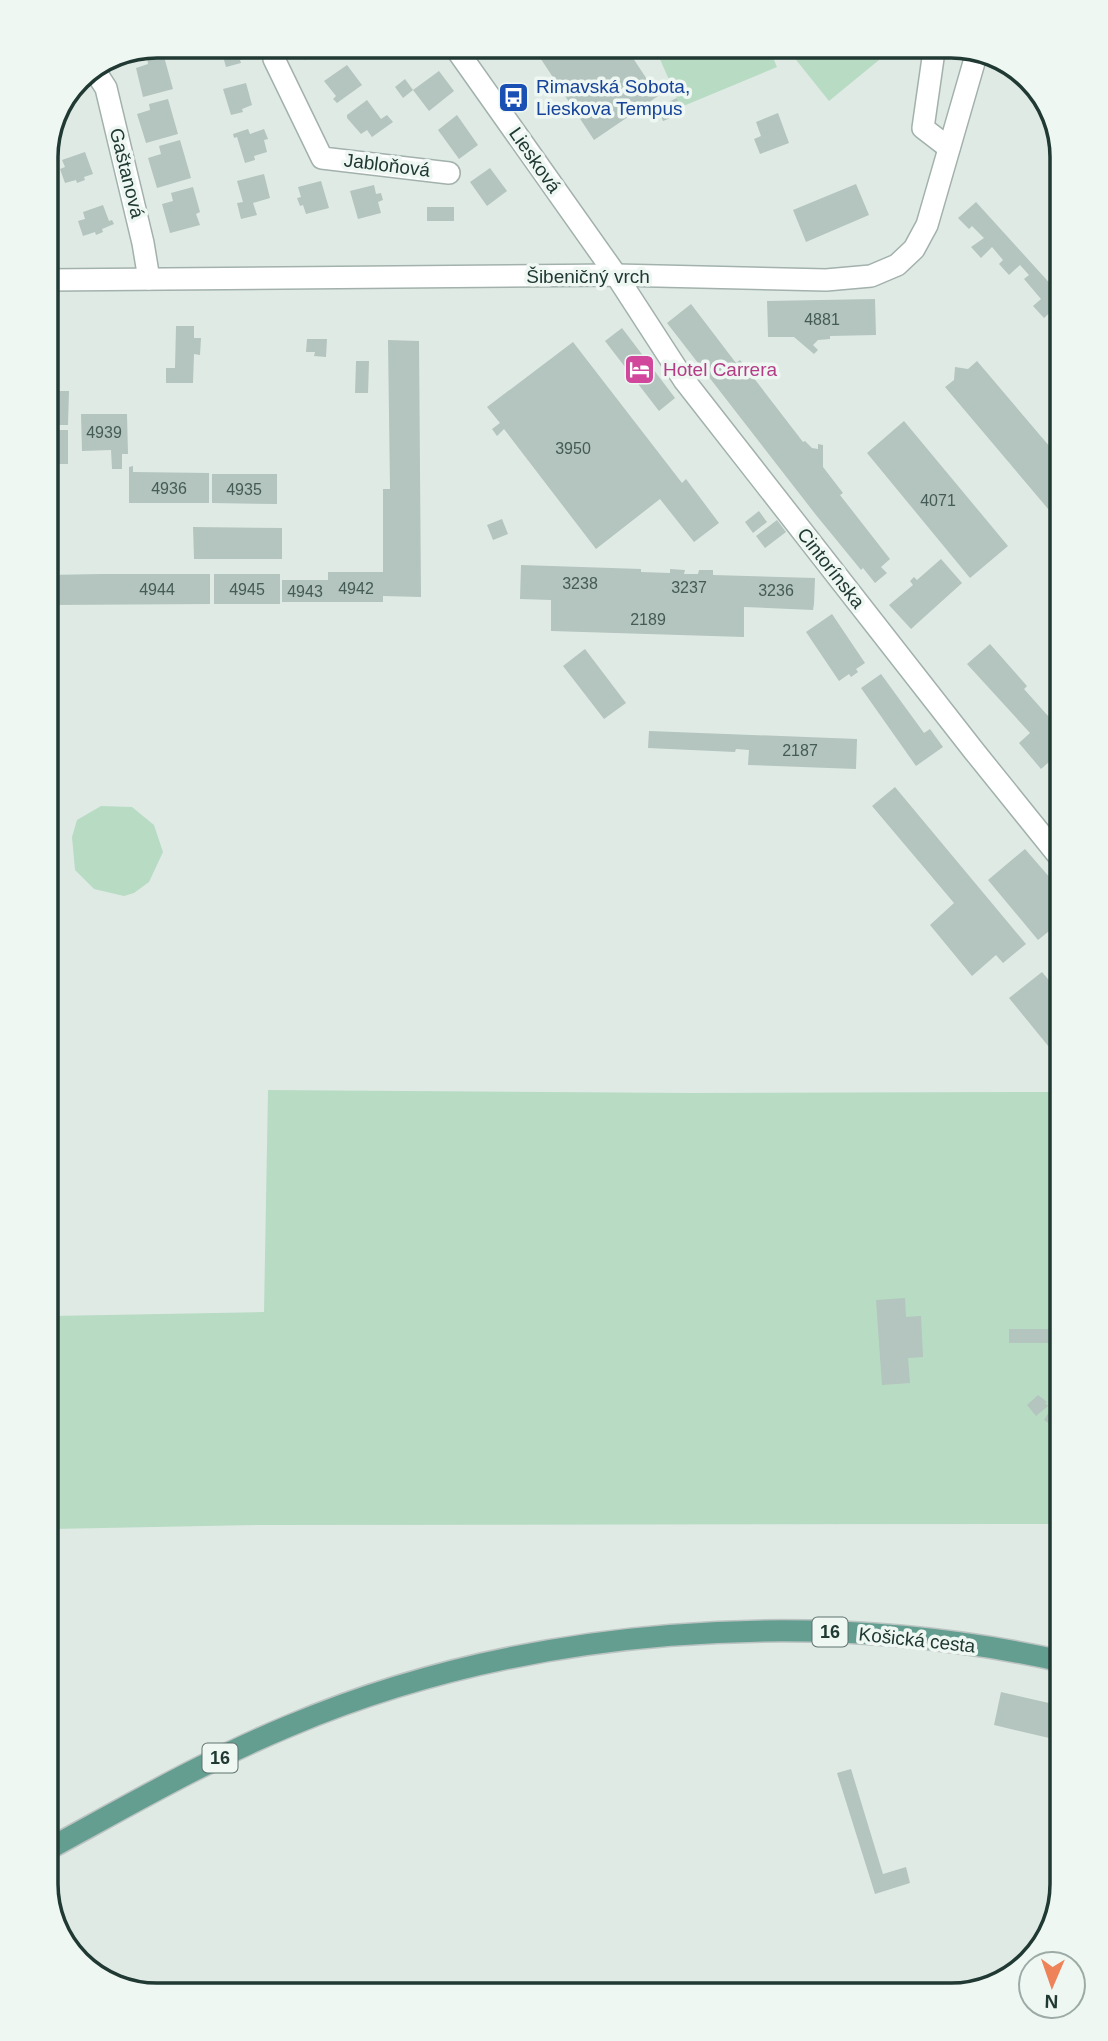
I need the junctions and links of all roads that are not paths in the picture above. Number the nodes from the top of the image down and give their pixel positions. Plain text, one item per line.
1 (274, 58) edge
2 (462, 58) edge
3 (933, 58) edge
4 (974, 61) edge
5 (101, 80) edge
6 (949, 148) junction
7 (449, 173) dead end
8 (616, 275) junction
9 (149, 279) junction
10 (58, 281) edge
11 (1050, 844) edge
12 (1050, 1659) edge
13 (58, 1844) edge

1 - 7 street, Jabloňová
2 - 8 street, Liesková
3 - 6 street
4 - 6 street, Šibeničný vrch
5 - 9 street, Gaštanová
6 - 8 street, Šibeničný vrch
8 - 9 street, Šibeničný vrch
8 - 11 street, Cintorínska
9 - 10 street, Šibeničný vrch
12 - 13 main road, Košická cesta / 16

